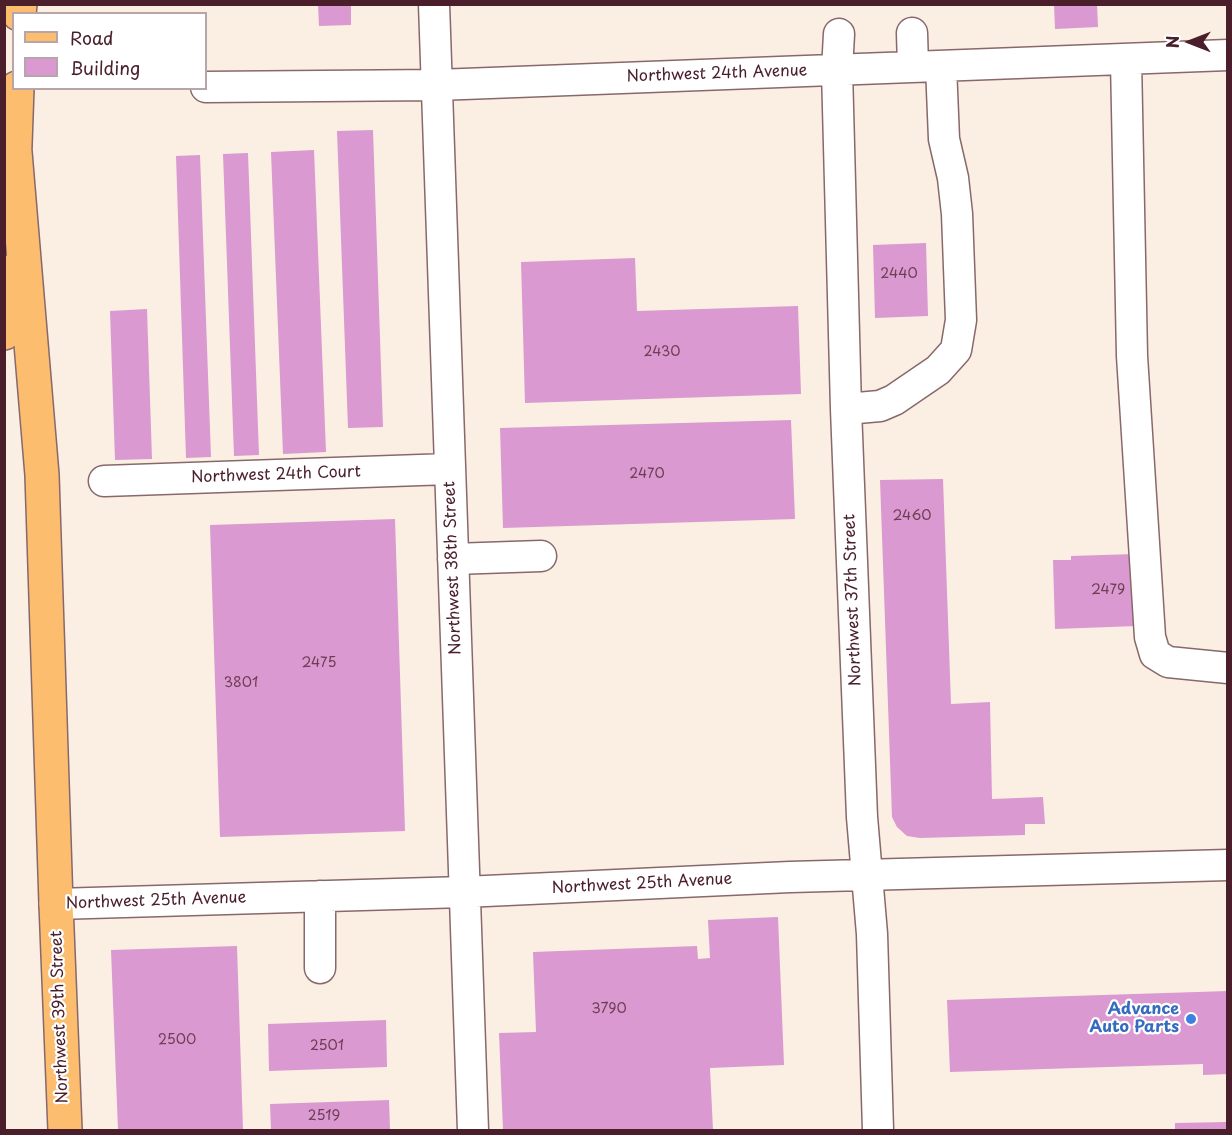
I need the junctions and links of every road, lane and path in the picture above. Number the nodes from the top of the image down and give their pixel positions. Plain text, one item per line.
1 (434, 4) edge
2 (912, 33) dead end
3 (839, 34) dead end
4 (1227, 55) edge
5 (1126, 60) junction
6 (927, 66) junction
7 (837, 70) junction
8 (437, 85) junction
9 (207, 87) edge
10 (17, 90) edge
11 (15, 152) junction
12 (4, 333) edge
13 (846, 409) junction
14 (449, 469) junction
15 (104, 481) dead end
16 (541, 556) dead end
17 (453, 559) junction
18 (1227, 668) edge
19 (1227, 865) edge
20 (866, 875) junction
21 (465, 892) junction
22 (320, 896) junction
23 (56, 904) junction
24 (320, 968) dead end
25 (65, 1131) edge
26 (473, 1131) edge
27 (878, 1131) edge

1 - 8 street, Northwest 38th Street
2 - 6 street
3 - 7 street, Northwest 37th Street
4 - 5 street, Northwest 24th Avenue
5 - 6 street, Northwest 24th Avenue
5 - 18 street
6 - 7 street, Northwest 24th Avenue
6 - 13 street
7 - 8 street, Northwest 24th Avenue
7 - 13 street, Northwest 37th Street
8 - 9 street, Northwest 24th Avenue
8 - 14 street, Northwest 38th Street
10 - 11 main road
11 - 12 main road
11 - 23 main road, Northwest 39th Street
13 - 20 street, Northwest 37th Street
14 - 15 street, Northwest 24th Court
14 - 17 street, Northwest 38th Street
16 - 17 street
17 - 21 street, Northwest 38th Street
19 - 20 street, Northwest 25th Avenue
20 - 21 street, Northwest 25th Avenue
20 - 27 street, Northwest 37th Street
21 - 22 street, Northwest 25th Avenue
21 - 26 street, Northwest 38th Street
22 - 23 street, Northwest 25th Avenue
22 - 24 street
23 - 25 main road, Northwest 39th Street

